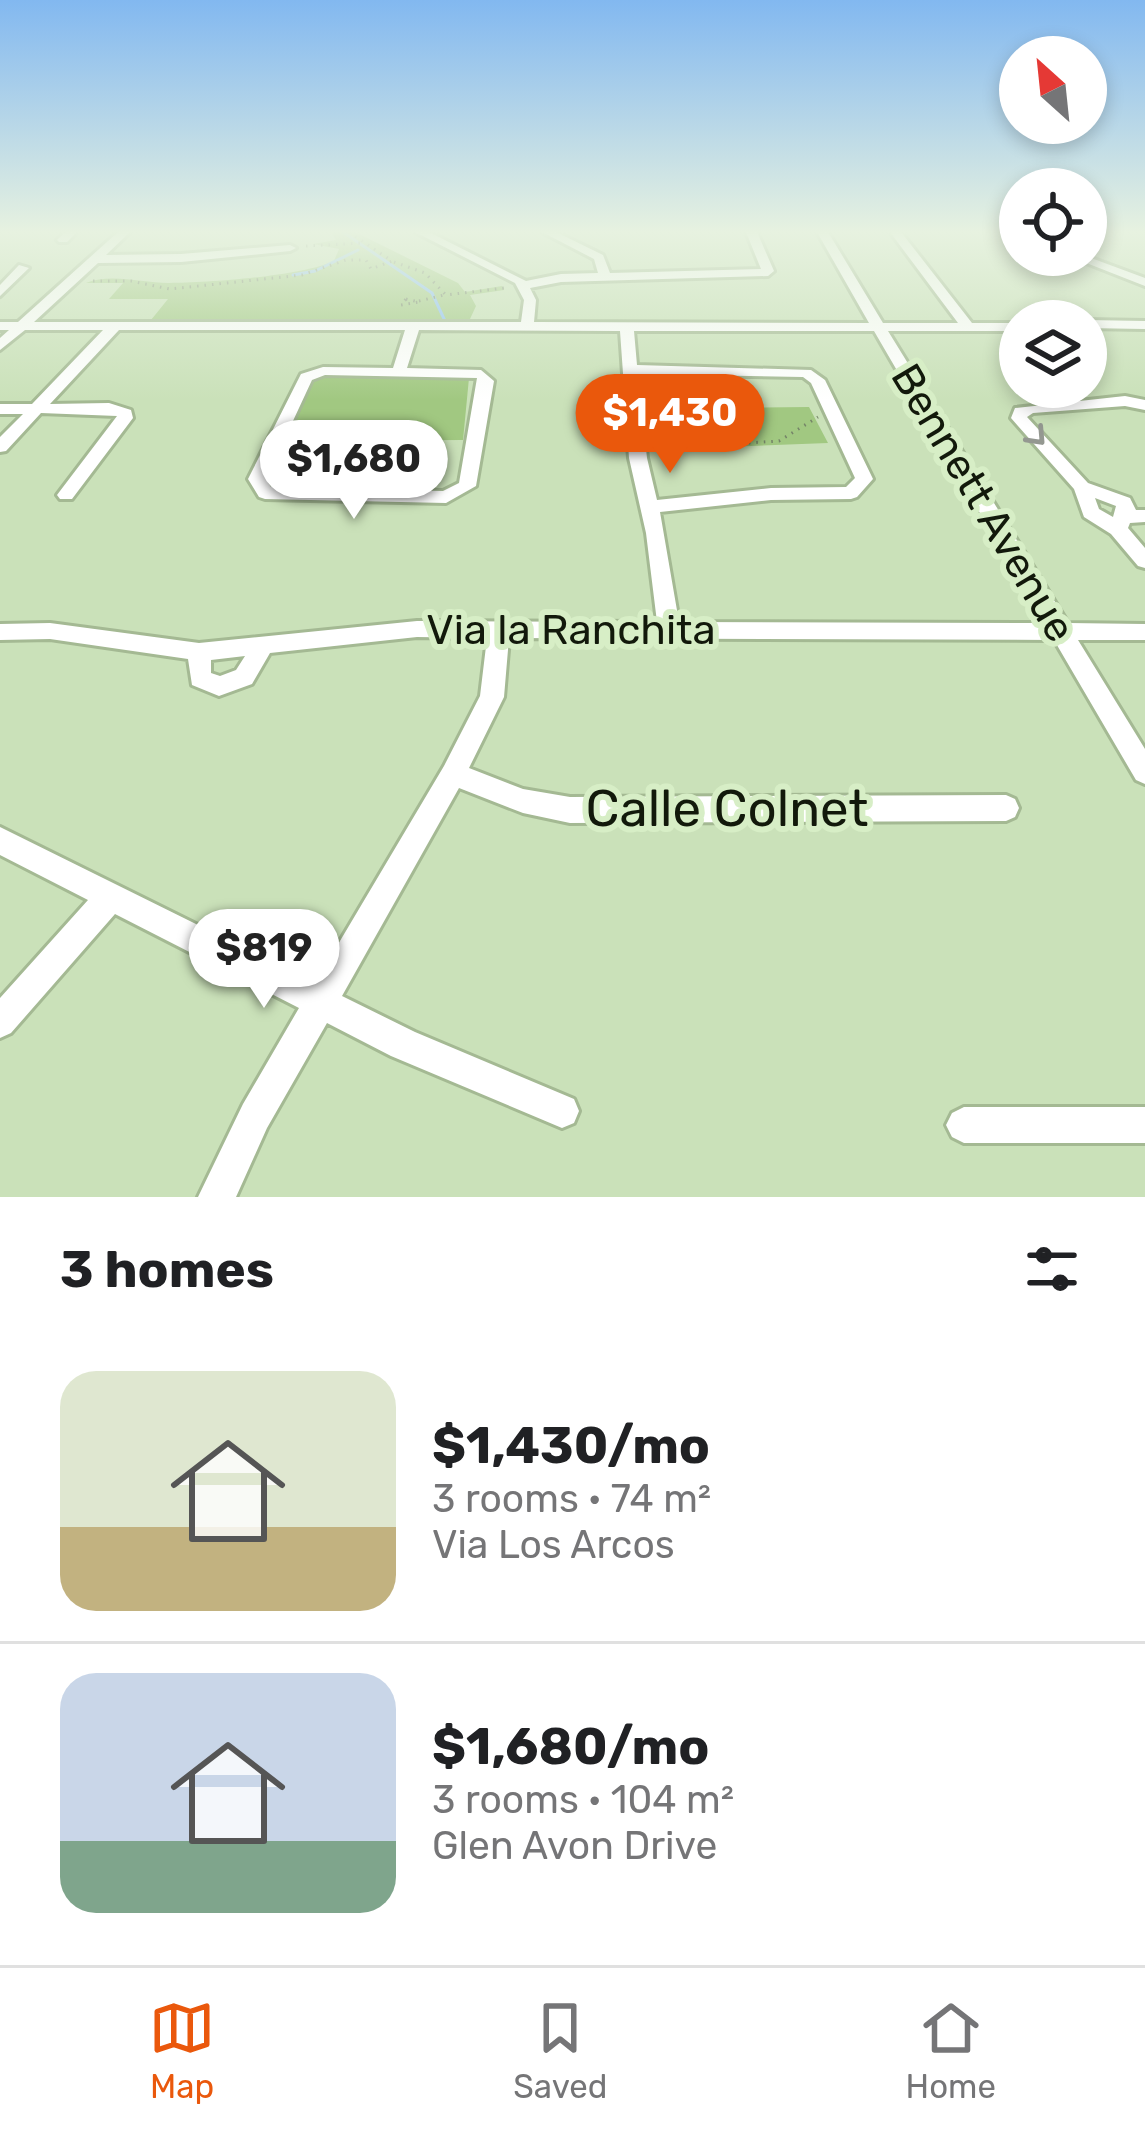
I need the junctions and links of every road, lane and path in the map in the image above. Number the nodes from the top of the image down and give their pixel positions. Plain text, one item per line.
1 (63, 288) edge
2 (439, 288) edge
3 (501, 288) edge
4 (524, 288) edge
5 (855, 288) edge
6 (938, 288) edge
7 (446, 295) junction
8 (418, 301) dead end
9 (1107, 324) edge
10 (1145, 325) edge
11 (0, 326) edge
12 (22, 326) junction
13 (115, 326) junction
14 (413, 327) junction
15 (526, 327) junction
16 (999, 327) edge
17 (627, 328) junction
18 (878, 328) junction
19 (969, 328) junction
20 (0, 346) edge
21 (631, 369) junction
22 (399, 371) junction
23 (1145, 405) edge
24 (38, 408) junction
25 (0, 409) edge
26 (634, 413) junction
27 (831, 416) junction
28 (693, 426) junction
29 (652, 435) dead end
30 (659, 436) junction
31 (0, 447) edge
32 (66, 495) dead end
33 (649, 507) junction
34 (1145, 516) edge
35 (1120, 523) junction
36 (1145, 561) edge
37 (500, 629) junction
38 (669, 630) junction
39 (0, 632) edge
40 (1060, 632) junction
41 (1145, 632) edge
42 (262, 648) junction
43 (199, 652) junction
44 (1145, 772) edge
45 (453, 774) junction
46 (1006, 808) dead end
47 (0, 840) edge
48 (112, 896) junction
49 (320, 1002) junction
50 (0, 1022) edge
51 (562, 1111) dead end
52 (964, 1125) dead end
53 (1145, 1125) edge
54 (217, 1197) edge

1 - 12 street
2 - 7 path
3 - 7 path
4 - 15 street
5 - 18 street, Bennett Avenue
6 - 19 street
7 - 8 path
9 - 10 street
11 - 12 street
12 - 13 street
12 - 20 street
13 - 14 street
13 - 24 street
14 - 15 street
14 - 22 street
15 - 17 street
16 - 19 street
17 - 18 street
17 - 21 street
18 - 19 street
18 - 40 street, Bennett Avenue
21 - 26 street
21 - 27 street
22 - 22 street
23 -> 35 street
24 - 25 street
24 - 31 street
24 - 32 street
26 - 28 path
26 - 33 street
27 - 28 path
27 - 33 street
28 - 30 path
28 - 30 path
29 - 30 path
33 - 38 street
34 - 35 street
35 - 36 street
37 - 38 street, Via la Ranchita
37 - 42 street, Via la Ranchita
37 - 45 street
38 - 40 street, Via la Ranchita
39 - 43 street, Via la Ranchita
40 - 41 street, Via la Ranchita
40 - 44 street, Bennett Avenue
42 - 43 street, Via la Ranchita
42 - 43 street
45 - 46 street, Calle Colnet
45 - 49 street
47 - 48 street
48 - 49 street
48 - 50 street
49 - 51 street
49 - 54 street
52 - 53 street

